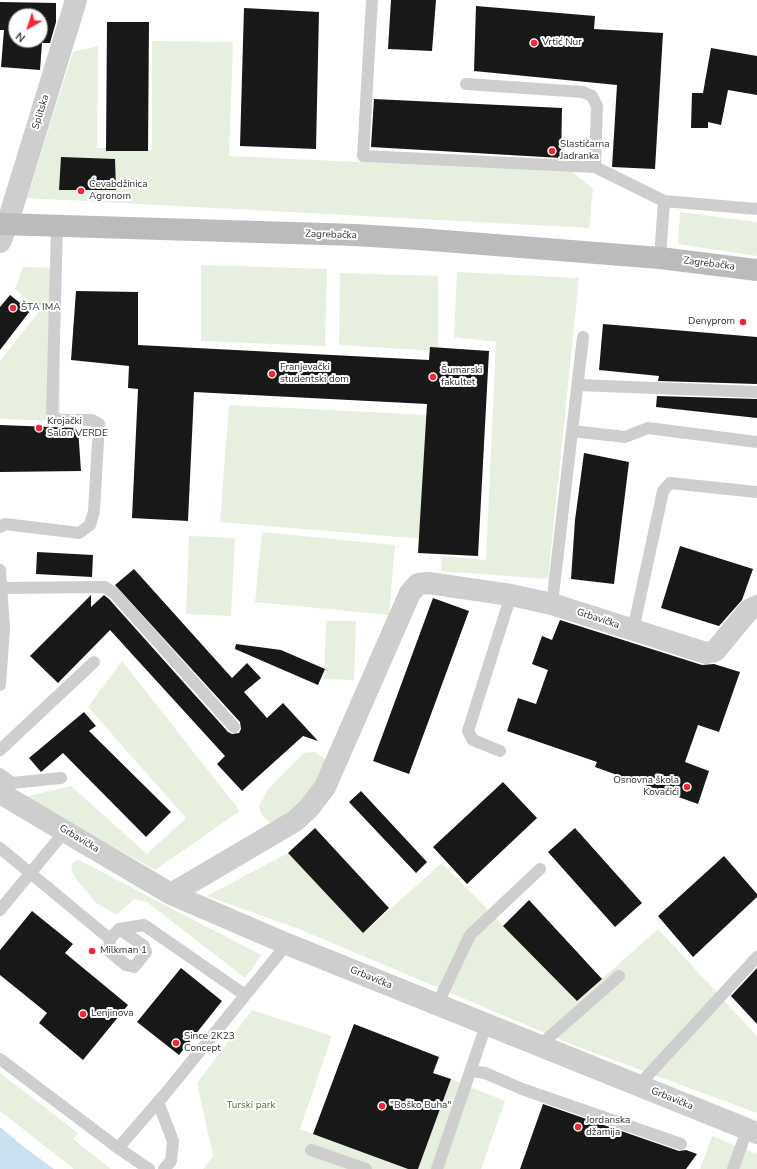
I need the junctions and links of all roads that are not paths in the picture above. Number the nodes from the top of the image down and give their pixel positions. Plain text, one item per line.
1 (76, 0) edge
2 (372, 0) edge
3 (466, 84) dead end
4 (595, 167) junction
5 (664, 201) junction
6 (757, 210) edge
7 (57, 226) junction
8 (2, 231) edge
9 (660, 258) junction
10 (757, 270) edge
11 (584, 337) dead end
12 (578, 385) junction
13 (757, 392) edge
14 (572, 431) junction
15 (757, 442) edge
16 (757, 492) edge
17 (0, 527) edge
18 (0, 570) edge
19 (1, 588) junction
20 (511, 595) junction
21 (552, 604) junction
22 (757, 606) edge
23 (633, 630) junction
24 (94, 662) dead end
25 (0, 685) edge
26 (234, 727) dead end
27 (0, 750) edge
28 (500, 751) dead end
29 (0, 774) edge
30 (61, 778) dead end
31 (0, 793) edge
32 (65, 831) junction
33 (0, 848) edge
34 (540, 869) dead end
35 (31, 874) junction
36 (171, 894) junction
37 (0, 910) edge
38 (119, 929) junction
39 (110, 939) junction
40 (287, 944) junction
41 (757, 957) edge
42 (619, 976) dead end
43 (245, 995) junction
44 (437, 1005) junction
45 (486, 1025) junction
46 (539, 1046) junction
47 (0, 1059) edge
48 (471, 1071) junction
49 (638, 1086) junction
50 (158, 1102) junction
51 (752, 1131) edge
52 (681, 1144) dead end
53 (118, 1148) junction
54 (311, 1150) dead end
55 (149, 1169) edge
56 (164, 1169) edge
57 (366, 1169) edge
58 (437, 1169) edge
59 (733, 1169) edge

1 - 8 street, Splitska
2 - 4 lane
3 - 4 lane
4 - 5 lane
5 - 6 lane
5 - 9 lane
7 - 8 main road, Zagrebačka
7 - 9 main road, Zagrebačka
7 - 17 lane
9 - 10 main road, Zagrebačka
11 - 12 lane
12 - 13 lane
12 - 14 lane
14 - 15 lane
14 - 21 lane
16 - 23 lane
18 - 19 lane
19 - 25 lane
19 - 26 lane
20 - 21 street, Grbavička
20 - 28 lane
20 - 36 street, Grbavička
21 - 23 street, Grbavička
22 - 23 street, Grbavička
24 - 27 lane
29 - 30 lane
31 - 32 street, Grbavička
32 - 35 lane
32 - 36 street, Grbavička
33 - 35 lane
34 - 44 lane
35 - 37 lane
35 - 39 lane
36 - 40 street, Grbavička
38 - 39 lane
38 - 39 lane
38 - 43 lane
40 - 43 lane
40 - 44 street, Grbavička
41 - 49 lane
42 - 46 lane
43 - 50 lane
44 - 45 street, Grbavička
45 - 46 street, Grbavička
45 - 48 lane
46 - 49 street, Grbavička
47 - 53 lane
48 - 52 lane
48 - 58 lane
49 - 51 street, Grbavička
50 - 53 lane
50 - 56 lane
51 - 59 lane
53 - 55 lane
54 - 57 lane

